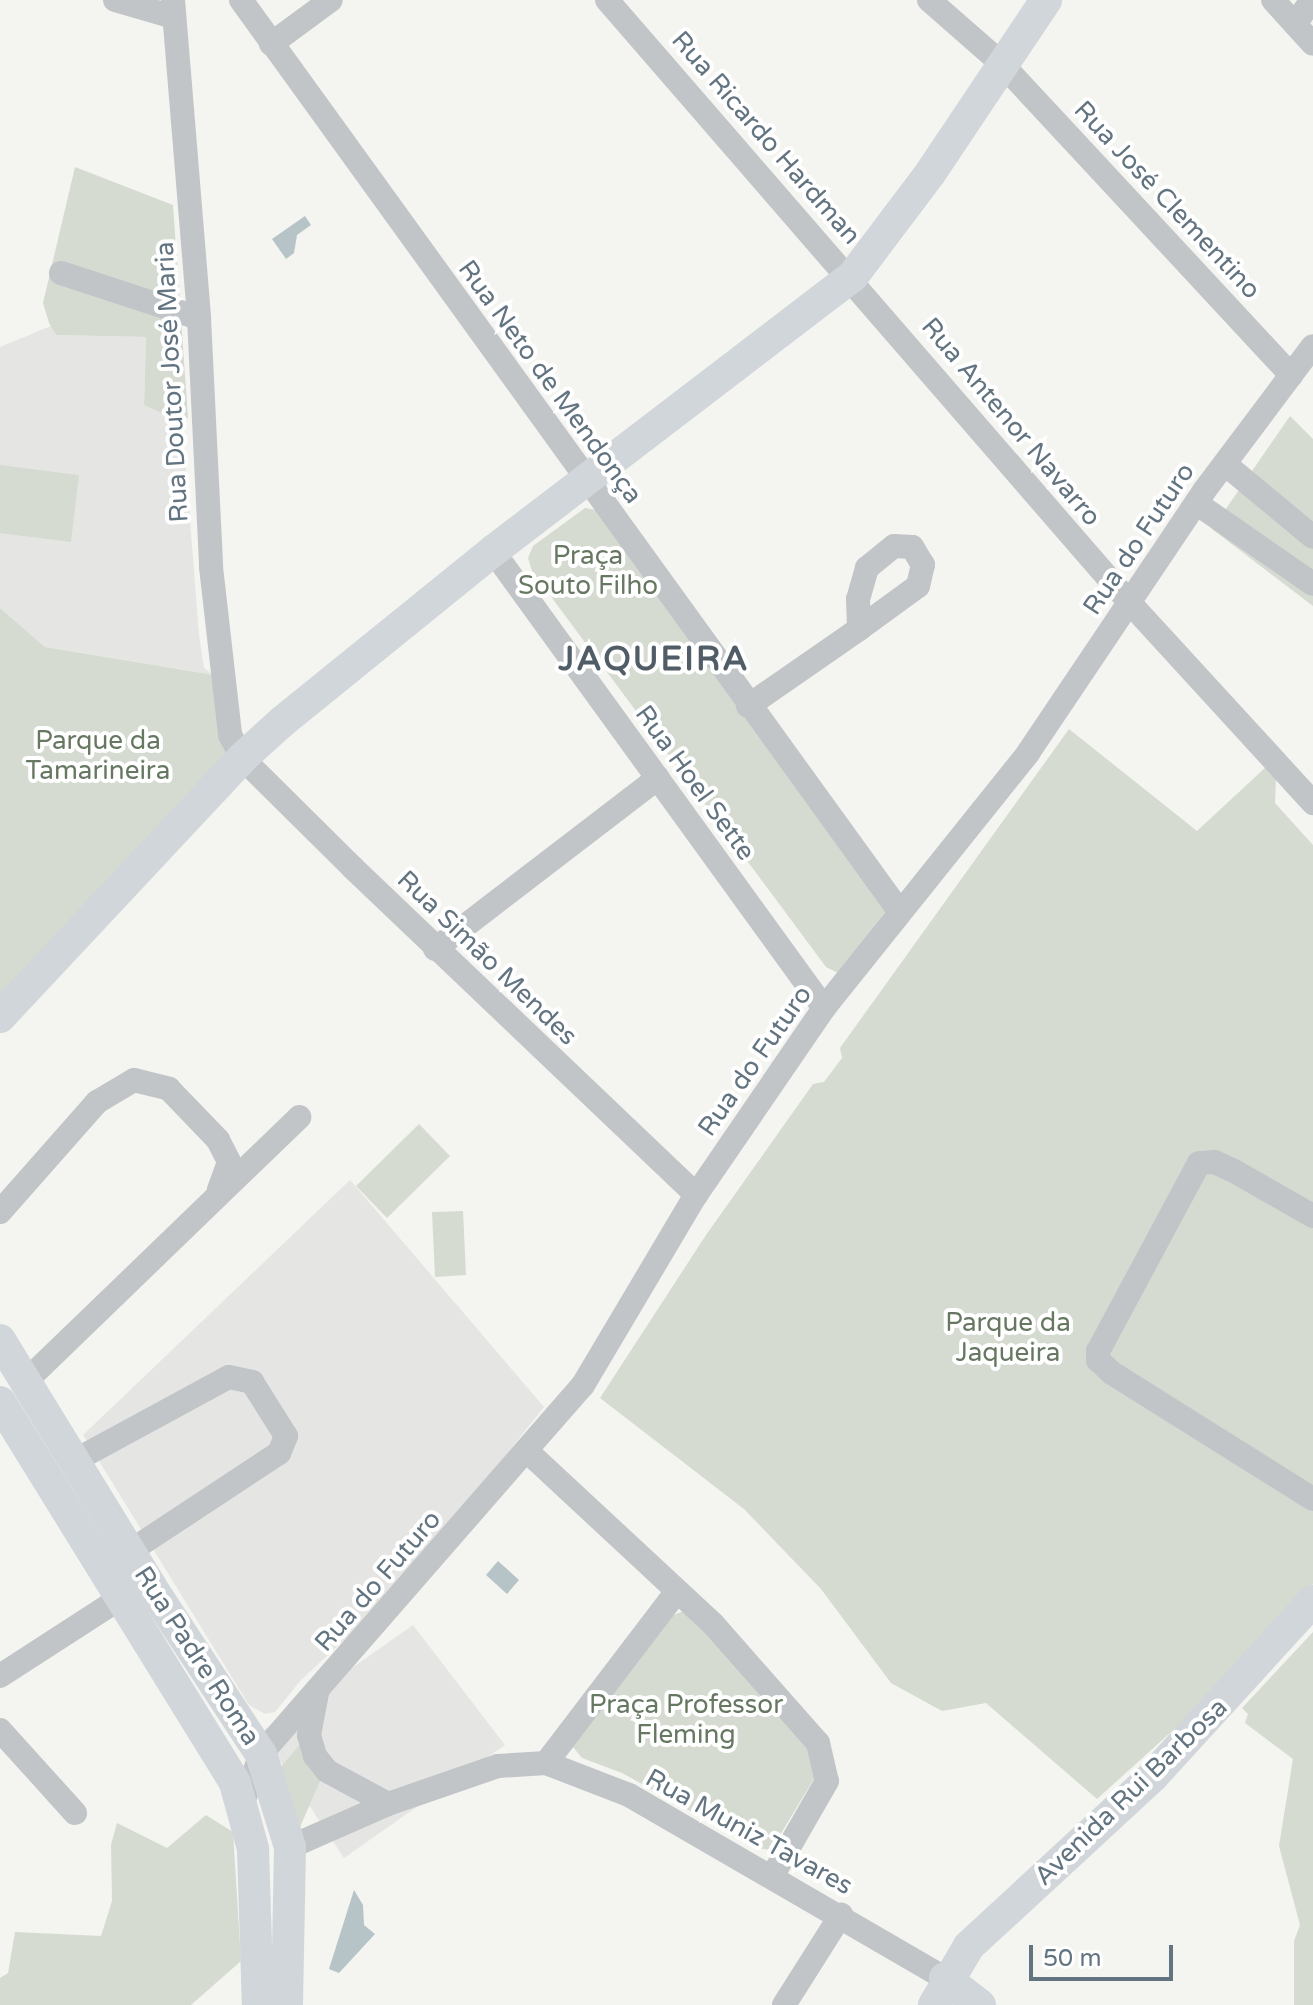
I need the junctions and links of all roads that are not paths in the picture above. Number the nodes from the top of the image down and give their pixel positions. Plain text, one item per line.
1 (115, 0) edge
2 (241, 0) edge
3 (331, 0) edge
4 (607, 0) edge
5 (1046, 0) edge
6 (1273, 0) edge
7 (1312, 0) edge
8 (933, 1) edge
9 (173, 8) edge
10 (1295, 24) junction
11 (271, 44) junction
12 (1313, 44) edge
13 (1002, 64) junction
14 (61, 273) dead end
15 (852, 277) junction
16 (199, 318) junction
17 (1313, 346) edge
18 (1291, 375) junction
19 (1225, 464) junction
20 (585, 479) junction
21 (1196, 503) junction
22 (1313, 537) edge
23 (493, 551) junction
24 (1313, 584) edge
25 (1129, 602) junction
26 (859, 629) dead end
27 (748, 706) junction
28 (242, 758) junction
29 (658, 778) junction
30 (1313, 803) edge
31 (900, 912) junction
32 (435, 949) junction
33 (824, 1008) junction
34 (0, 1017) edge
35 (299, 1117) dead end
36 (696, 1195) junction
37 (213, 1198) junction
38 (0, 1212) edge
39 (1313, 1216) edge
40 (0, 1340) edge
41 (26, 1381) junction
42 (0, 1402) edge
43 (529, 1453) junction
44 (74, 1461) junction
45 (1313, 1499) edge
46 (129, 1552) junction
47 (677, 1591) junction
48 (119, 1599) junction
49 (1313, 1601) edge
50 (9, 1668) edge
51 (0, 1689) edge
52 (317, 1693) junction
53 (0, 1730) edge
54 (261, 1754) junction
55 (546, 1763) junction
56 (243, 1802) junction
57 (388, 1804) junction
58 (75, 1813) dead end
59 (290, 1847) junction
60 (773, 1875) junction
61 (841, 1915) junction
62 (940, 1992) edge
63 (258, 2005) edge
64 (287, 2005) edge
65 (784, 2005) edge
66 (980, 2005) edge

1 - 9 street
2 - 11 street, Rua Neto de Mendonça
3 - 11 street
4 - 15 street, Rua Ricardo Hardman
5 - 13 main road
6 - 10 street
7 - 10 street
8 - 13 street, Rua José Clementino
9 - 16 street, Rua Doutor José Maria
10 - 12 street
11 - 20 street, Rua Neto de Mendonça
13 - 15 main road
13 - 18 street, Rua José Clementino
14 - 16 street
15 - 20 main road
15 - 25 street, Rua Antenor Navarro
16 - 28 street, Rua Doutor José Maria
17 - 18 street, Rua do Futuro
18 - 19 street, Rua do Futuro
19 - 21 street, Rua do Futuro
19 - 22 street
20 - 23 main road
20 - 27 street, Rua Neto de Mendonça
21 - 24 street
21 - 25 street, Rua do Futuro
23 - 28 main road
23 - 29 street, Rua Hoel Sette
25 - 30 street, Rua Antenor Navarro
25 - 31 street, Rua do Futuro
26 - 27 street
27 - 31 street, Rua Neto de Mendonça
28 - 32 street, Rua Simão Mendes
28 - 34 main road
29 - 32 street
29 - 33 street, Rua Hoel Sette
31 - 33 street, Rua do Futuro
32 - 36 street, Rua Simão Mendes
33 - 36 street, Rua do Futuro
35 - 37 street
36 - 43 street, Rua do Futuro
37 - 38 street
37 - 41 street
39 - 45 street
40 - 41 main road, Rua Padre Roma
41 - 44 main road, Rua Padre Roma
42 - 48 main road, Rua Padre Roma
43 - 47 street
43 - 52 street, Rua do Futuro
44 - 46 main road, Rua Padre Roma
44 - 46 street
46 - 54 main road, Rua Padre Roma
47 - 55 street
47 - 60 street
48 - 50 street
48 - 56 main road, Rua Padre Roma
49 - 62 main road, Avenida Rui Barbosa
50 - 51 street
52 - 54 street, Rua do Futuro
52 - 57 street
53 - 58 street
54 - 56 street, Rua do Futuro
54 - 59 main road, Rua Padre Roma
55 - 57 street, Rua Muniz Tavares
55 - 60 street, Rua Muniz Tavares
56 - 63 main road, Rua Padre Roma
57 - 59 street, Rua Muniz Tavares
59 - 64 main road, Rua Padre Roma
60 - 61 street, Rua Muniz Tavares
61 - 62 street, Rua Muniz Tavares
61 - 65 street
62 - 66 main road

